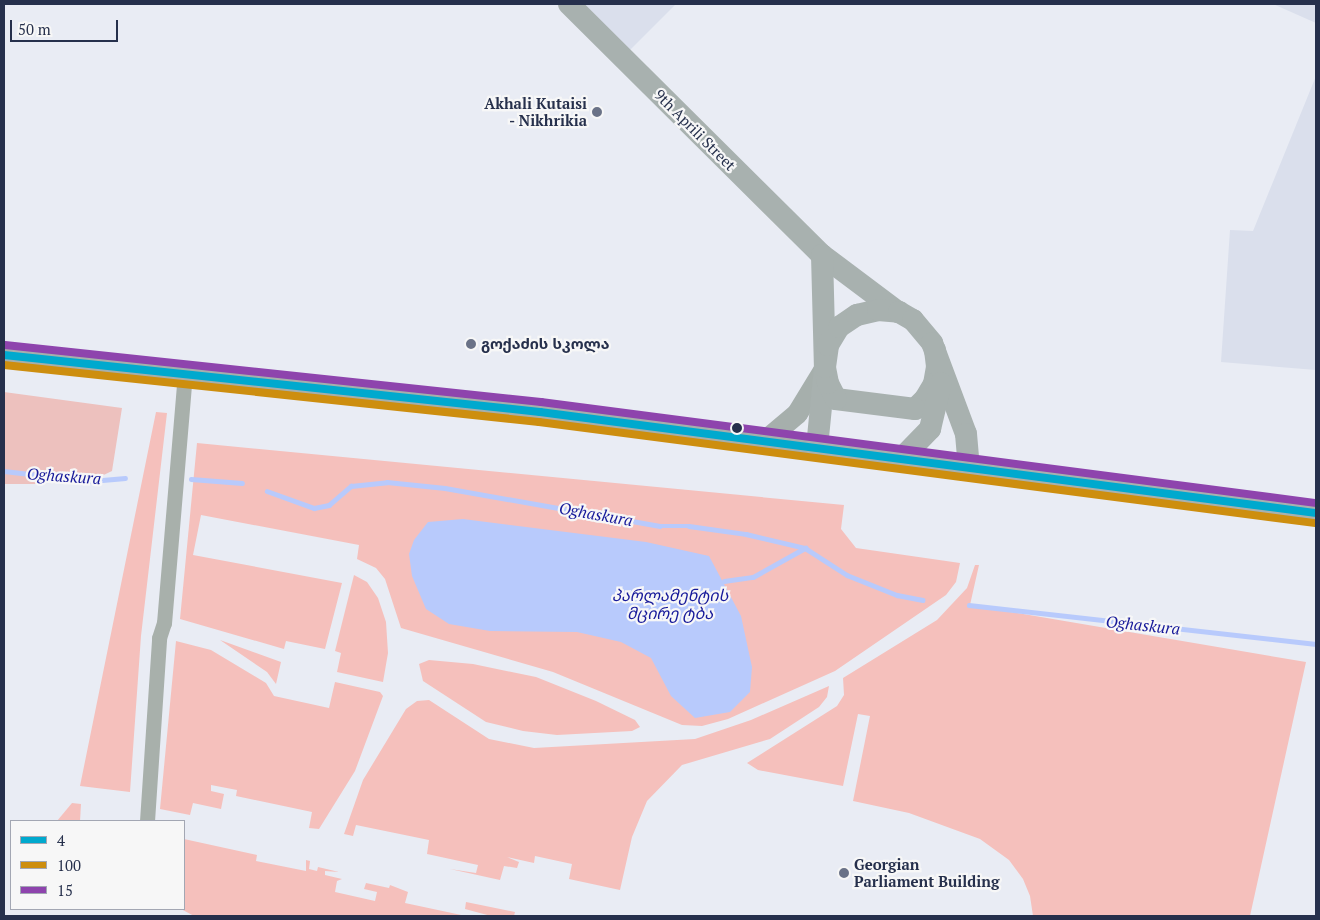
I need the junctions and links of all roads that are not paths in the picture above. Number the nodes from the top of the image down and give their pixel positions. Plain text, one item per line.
1 (569, 4) edge
2 (822, 255) junction
3 (899, 312) junction
4 (934, 350) junction
5 (4, 355) edge
6 (824, 366) junction
7 (185, 375) junction
8 (942, 375) junction
9 (764, 441) junction
10 (818, 447) junction
11 (901, 459) junction
12 (970, 466) junction
13 (1316, 513) edge
14 (148, 820) edge

1 - 2 main road, 9th Aprili Street
2 - 3 main road, 9th Aprili Street
2 - 6 main road
3 - 4 main road
3 - 6 main road
4 - 6 main road
4 - 8 main road
5 - 7 main road
6 - 9 main road
6 - 10 main road
7 - 9 main road
7 - 14 street
8 - 11 main road
8 - 12 main road
9 - 10 main road
10 - 11 main road
11 - 12 main road
12 - 13 main road

